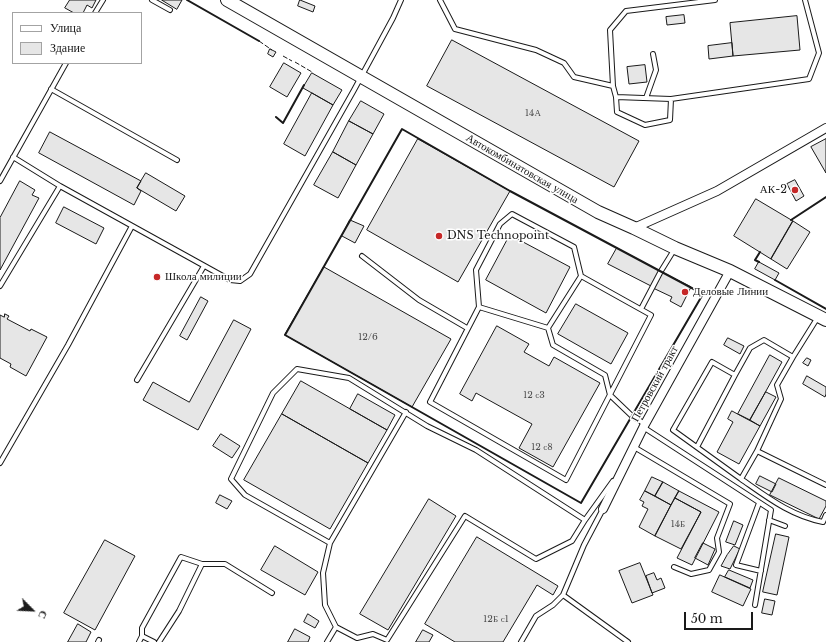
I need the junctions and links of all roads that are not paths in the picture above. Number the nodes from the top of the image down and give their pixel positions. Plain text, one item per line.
1 (103, 0) edge
2 (152, 0) edge
3 (227, 0) edge
4 (401, 0) edge
5 (440, 0) edge
6 (715, 0) edge
7 (805, 0) edge
8 (170, 10) dead end
9 (96, 12) edge
10 (653, 54) dead end
11 (65, 64) edge
12 (361, 76) junction
13 (613, 86) junction
14 (51, 89) junction
15 (616, 97) junction
16 (646, 98) junction
17 (671, 99) junction
18 (826, 128) edge
19 (13, 157) junction
20 (177, 160) dead end
21 (0, 180) edge
22 (60, 186) junction
23 (132, 226) junction
24 (634, 228) junction
25 (675, 248) junction
26 (362, 256) dead end
27 (204, 266) junction
28 (730, 271) junction
29 (581, 276) junction
30 (0, 286) edge
31 (478, 307) junction
32 (641, 309) junction
33 (823, 318) edge
34 (468, 328) junction
35 (548, 328) junction
36 (793, 357) junction
37 (735, 375) junction
38 (137, 380) dead end
39 (610, 395) junction
40 (406, 412) junction
41 (644, 426) junction
42 (634, 447) junction
43 (697, 447) junction
44 (757, 451) junction
45 (0, 463) edge
46 (625, 464) junction
47 (741, 479) junction
48 (826, 485) edge
49 (759, 502) junction
50 (603, 509) joint
51 (826, 515) edge
52 (585, 520) junction
53 (769, 520) junction
54 (785, 526) dead end
55 (330, 543) junction
56 (202, 564) junction
57 (674, 567) dead end
58 (761, 571) junction
59 (272, 593) dead end
60 (563, 595) junction
61 (755, 605) dead end
62 (336, 627) junction
63 (142, 636) junction
64 (389, 641) edge
65 (139, 642) edge
66 (154, 642) edge
67 (159, 642) edge
68 (327, 642) edge
69 (521, 642) edge
70 (628, 642) edge

1 - 9 lane
2 - 8 lane
3 - 12 street, Автокомбинатовская улица
4 - 12 lane
5 - 13 lane
6 - 13 lane
7 - 17 lane
10 - 16 lane
11 - 14 lane
12 - 24 street, Автокомбинатовская улица
12 - 27 lane
13 - 15 lane
14 - 19 lane
14 - 20 lane
15 - 16 lane
15 - 17 lane
16 - 17 lane
18 - 24 street
19 - 21 lane
19 - 22 lane
22 - 23 lane
22 - 30 lane
23 - 27 lane
23 - 45 lane
24 - 25 street, Автокомбинатовская улица
25 - 28 street, Автокомбинатовская улица
25 - 32 lane
26 - 34 lane
27 - 38 lane
28 - 33 street, Автокомбинатовская улица
28 - 41 street, Петровский тракт
29 - 31 lane
29 - 32 lane
29 - 35 lane
31 - 34 lane
31 - 35 lane
32 - 39 lane
33 - 36 lane
34 - 39 lane
35 - 39 lane
36 - 37 lane
36 - 44 lane
37 - 43 lane
37 - 43 lane
39 - 41 lane
40 - 52 lane
40 - 55 lane
40 - 55 lane
41 - 42 street, Петровский тракт
41 - 49 lane
42 - 46 street, Петровский тракт
42 - 57 lane
43 - 47 lane
44 - 47 lane
44 - 48 lane
46 - 50 street, Петровский тракт
46 - 52 lane
47 - 51 lane
49 - 53 lane
49 - 58 lane
50 - 60 lane
52 - 64 lane
53 - 54 lane
53 - 58 lane
55 - 62 lane
56 - 59 lane
56 - 63 lane
56 - 67 lane
58 - 61 lane
60 - 69 lane
60 - 70 lane
62 - 64 lane
62 - 68 lane
63 - 65 lane
63 - 66 lane

